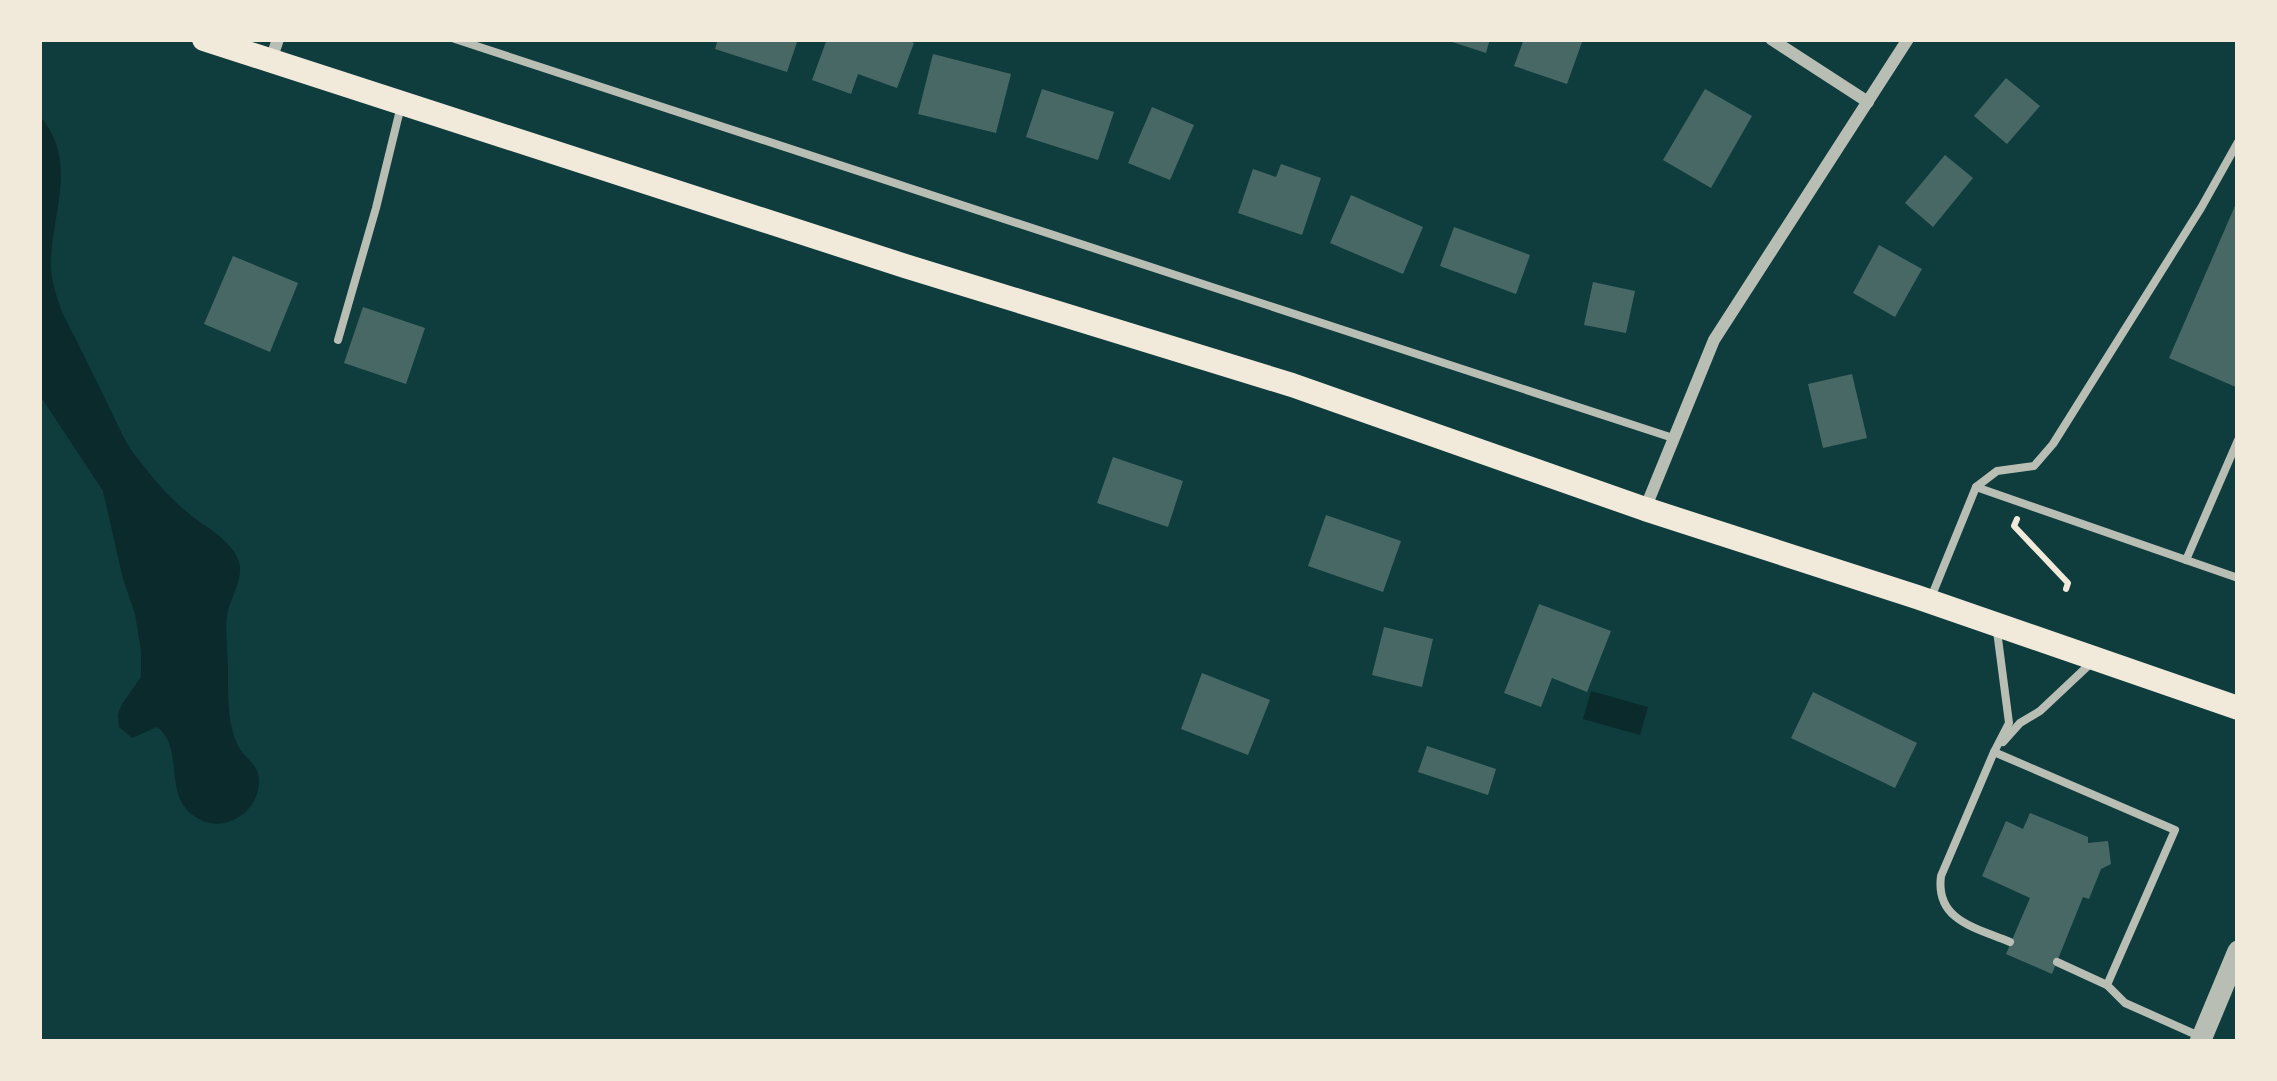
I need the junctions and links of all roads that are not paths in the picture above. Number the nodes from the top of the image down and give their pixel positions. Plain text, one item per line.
1 (204, 39) edge
2 (455, 39) edge
3 (1772, 39) edge
4 (1908, 39) edge
5 (274, 49) edge
6 (402, 102) junction
7 (1868, 102) junction
8 (2238, 142) edge
9 (338, 340) dead end
10 (1673, 438) junction
11 (2238, 440) edge
12 (1976, 487) junction
13 (1646, 509) junction
14 (2186, 560) junction
15 (2238, 578) edge
16 (1929, 601) junction
17 (1996, 624) junction
18 (2096, 659) junction
19 (2238, 708) edge
20 (1994, 752) junction
21 (2010, 942) dead end
22 (2238, 951) edge
23 (2057, 962) dead end
24 (2107, 985) junction
25 (2201, 1039) edge

1 - 5 main road
2 - 10 lane
3 - 7 street
4 - 7 street
5 - 6 main road
6 - 9 lane
6 - 13 main road
7 - 10 street
8 - 12 lane
10 - 13 street
11 - 14 lane
12 - 14 lane
12 - 16 lane
13 - 16 main road
14 - 15 lane
16 - 17 main road
17 - 18 main road
17 - 20 lane
18 - 19 main road
18 - 20 lane
20 - 21 lane
20 - 24 lane
22 - 25 street
23 - 24 lane
24 - 25 lane

